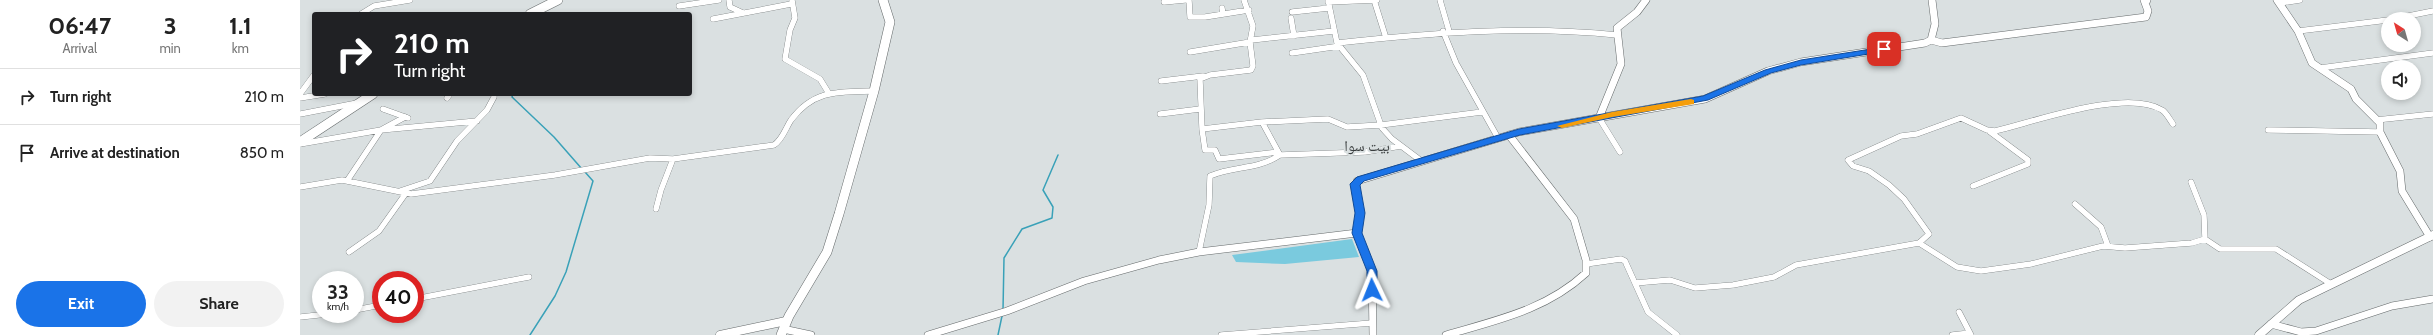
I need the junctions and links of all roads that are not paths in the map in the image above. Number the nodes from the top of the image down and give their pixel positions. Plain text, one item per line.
1 (410, 0) edge
2 (558, 0) edge
3 (719, 0) edge
4 (729, 0) edge
5 (883, 0) edge
6 (1185, 0) edge
7 (1189, 0) edge
8 (1244, 0) edge
9 (1375, 0) edge
10 (1440, 0) edge
11 (1646, 0) edge
12 (1932, 0) edge
13 (2146, 0) edge
14 (2300, 0) edge
15 (791, 2) edge
16 (1164, 2) dead end
17 (2278, 2) edge
18 (1328, 3) edge
19 (679, 6) dead end
20 (1222, 8) dead end
21 (1249, 10) junction
22 (2433, 11) edge
23 (364, 12) edge
24 (534, 12) edge
25 (1292, 12) dead end
26 (743, 13) junction
27 (2421, 13) edge
28 (1223, 14) junction
29 (1291, 18) dead end
30 (713, 19) dead end
31 (2381, 21) edge
32 (1446, 31) junction
33 (1334, 32) junction
34 (2298, 32) junction
35 (1616, 35) junction
36 (1294, 36) junction
37 (1386, 38) junction
38 (1930, 40) junction
39 (1251, 41) junction
40 (1339, 44) junction
41 (1190, 52) dead end
42 (1292, 53) dead end
43 (2433, 53) edge
44 (2320, 68) junction
45 (1205, 76) junction
46 (312, 79) edge
47 (1161, 81) dead end
48 (874, 91) junction
49 (828, 92) junction
50 (300, 94) edge
51 (312, 96) edge
52 (371, 96) edge
53 (494, 97) dead end
54 (300, 98) edge
55 (361, 102) junction
56 (383, 109) dead end
57 (1200, 110) junction
58 (1482, 112) junction
59 (300, 114) edge
60 (1160, 114) dead end
61 (2433, 114) edge
62 (1599, 118) junction
63 (2376, 120) junction
64 (477, 121) junction
65 (1262, 122) junction
66 (2173, 124) dead end
67 (1381, 125) junction
68 (1202, 129) junction
69 (381, 130) junction
70 (1987, 130) junction
71 (2268, 130) dead end
72 (2380, 132) junction
73 (1509, 135) junction
74 (1498, 138) junction
75 (300, 143) edge
76 (1401, 146) junction
77 (1620, 152) dead end
78 (1279, 154) junction
79 (674, 159) junction
80 (1420, 160) junction
81 (347, 181) junction
82 (2191, 182) dead end
83 (1973, 186) dead end
84 (300, 187) edge
85 (397, 191) junction
86 (406, 193) junction
87 (2075, 204) dead end
88 (656, 209) dead end
89 (1357, 233) junction
90 (2431, 236) edge
91 (2205, 239) junction
92 (1918, 243) junction
93 (2108, 246) junction
94 (349, 252) dead end
95 (1199, 252) junction
96 (1586, 264) junction
97 (529, 277) dead end
98 (1635, 283) junction
99 (2331, 284) junction
100 (424, 297) edge
101 (2433, 299) edge
102 (1959, 312) dead end
103 (312, 316) edge
104 (300, 317) edge
105 (1372, 323) junction
106 (2271, 324) junction
107 (783, 328) edge
108 (1971, 334) edge
109 (720, 335) edge
110 (811, 335) edge
111 (928, 335) edge
112 (1221, 335) edge
113 (1373, 335) edge
114 (1446, 335) edge
115 (1677, 335) edge
116 (1952, 335) edge
117 (2259, 335) edge

1 - 23 street
2 - 24 main road
3 - 19 street
4 - 26 street
5 - 48 main road
6 - 16 street
7 - 28 street
8 - 21 street
9 - 18 street
9 - 37 street
10 - 32 street
11 - 35 street
12 - 38 street
13 - 38 street
14 - 17 street
15 - 26 street
15 - 49 street
17 - 34 street
18 - 25 street
18 - 33 street
20 - 28 street
21 - 28 street
21 - 39 street
22 - 27 street
26 - 30 street
29 - 36 street
31 - 34 street
32 - 35 street
32 - 37 street
32 - 58 street
33 - 36 street
33 - 40 street
34 - 44 street
35 - 62 street
36 - 39 street
37 - 40 street
38 - 62 street
39 - 41 street
39 - 45 street
40 - 42 street
40 - 67 street
43 - 44 street
44 - 63 street
45 - 47 street
45 - 57 street
46 - 50 street
48 - 49 street
48 - 107 main road
49 - 79 street
51 - 54 street
52 - 55 main road
53 - 64 street
55 - 59 street
55 - 75 main road
56 - 69 street
57 - 60 street
57 - 68 street
58 - 67 street
58 - 74 street
61 - 63 street
62 - 73 street
62 - 77 street
63 - 72 street
64 - 69 street
64 - 85 street
65 - 67 street
65 - 68 street
65 - 78 street
66 - 70 street
67 - 76 street
68 - 78 street
69 - 75 street
69 - 81 street
70 - 83 street
70 - 92 street
71 - 72 street
72 - 90 street
73 - 74 street
73 - 96 street
74 - 80 street
76 - 78 street
76 - 80 street
78 - 95 street
79 - 86 street
79 - 88 street
80 - 89 street
81 - 84 street
81 - 85 street
82 - 91 street
85 - 86 street
86 - 94 street
87 - 93 street
89 - 95 street
89 - 105 street
90 - 99 main road
91 - 93 street
91 - 99 street
92 - 93 street
92 - 98 street
95 - 111 street
96 - 98 street
96 - 114 street
97 - 100 street
98 - 115 street
99 - 106 main road
101 - 106 street
102 - 108 street
103 - 104 street
105 - 112 street
105 - 113 street
106 - 117 main road
107 - 109 main road
107 - 110 street
108 - 116 street

